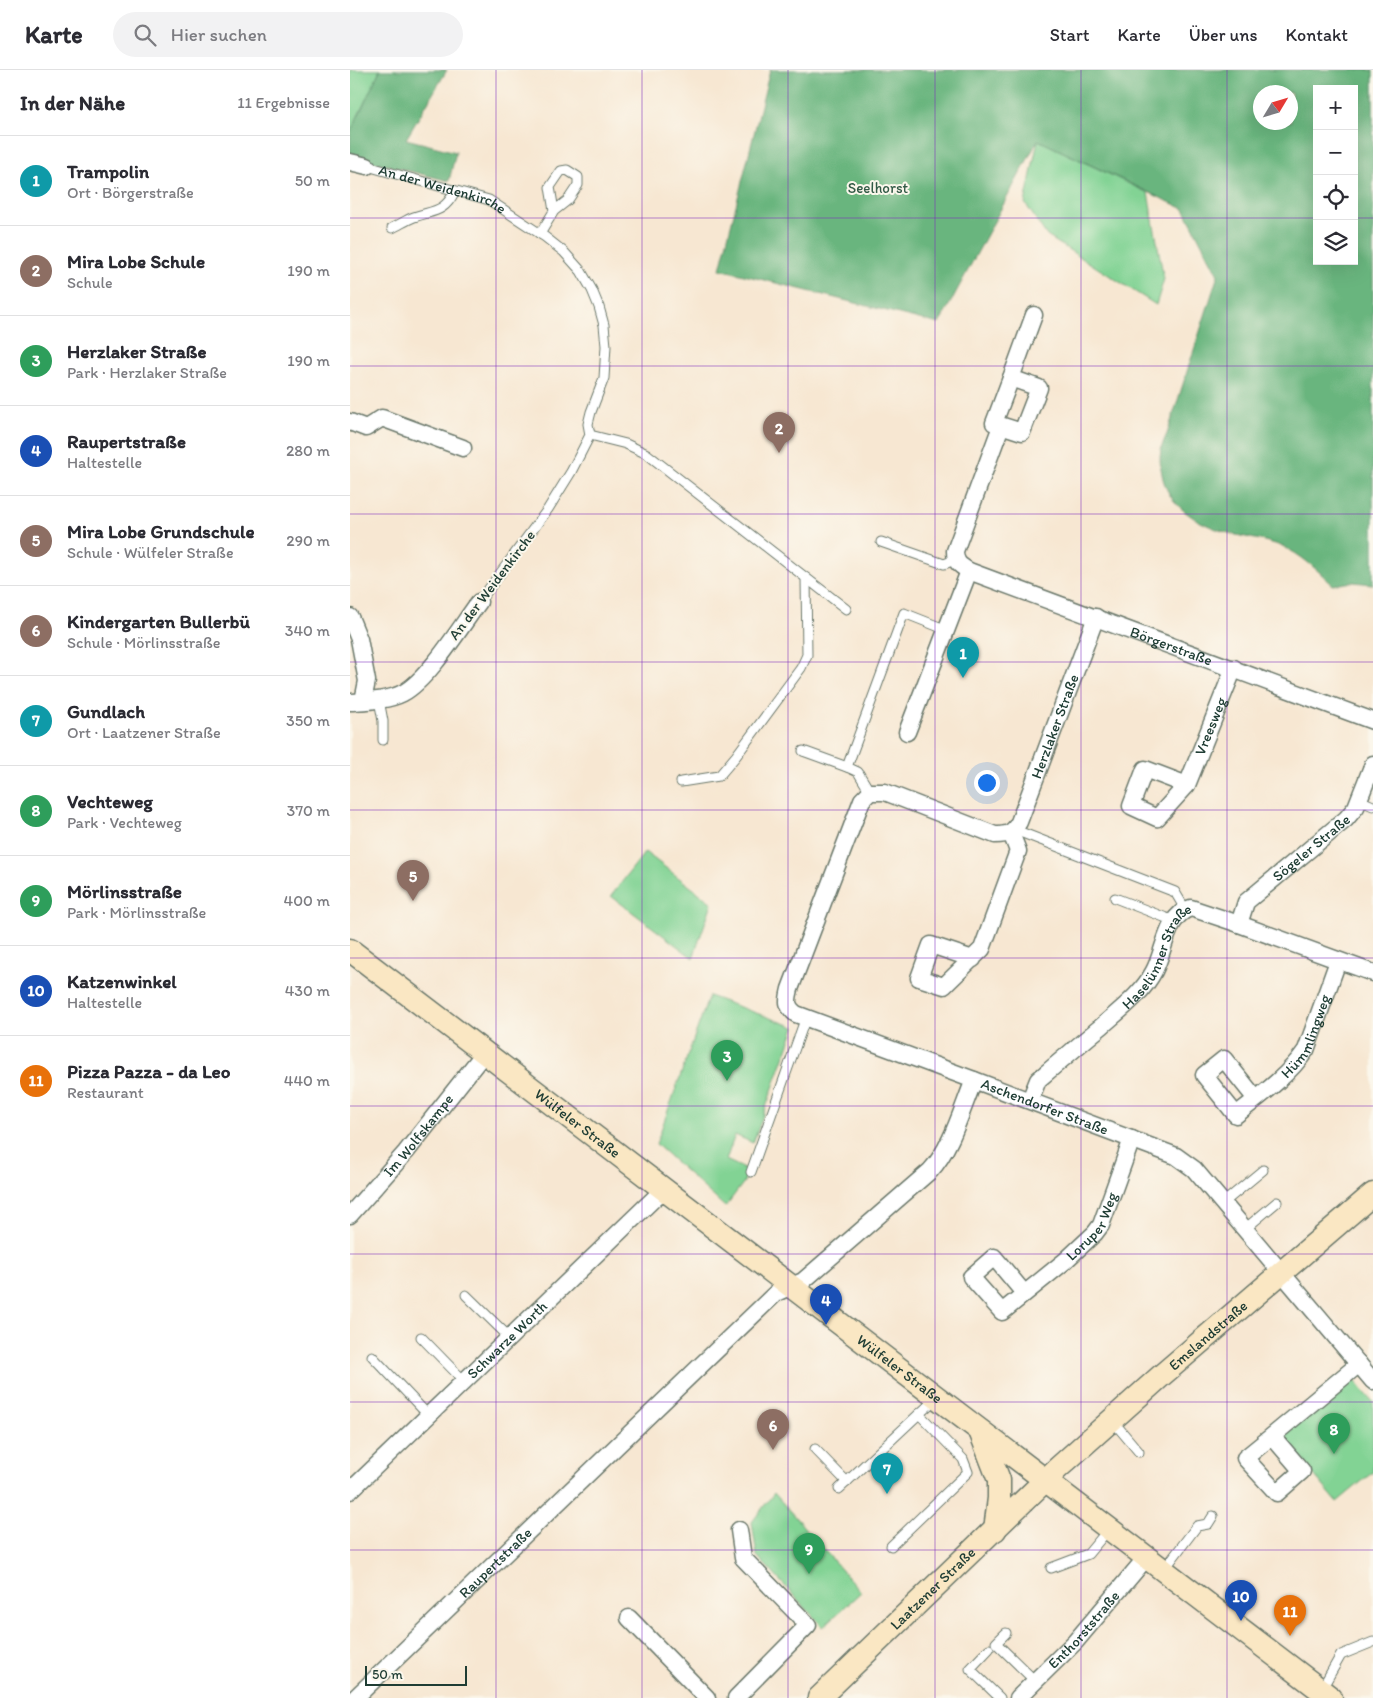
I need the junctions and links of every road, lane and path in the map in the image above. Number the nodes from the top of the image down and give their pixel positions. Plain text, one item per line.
1 (350, 162) edge
2 (367, 166) joint
3 (455, 191) junction
4 (554, 212) dead end
5 (392, 228) dead end
6 (540, 234) junction
7 (1034, 315) dead end
8 (1011, 378) junction
9 (350, 422) edge
10 (1001, 426) junction
11 (590, 434) junction
12 (463, 448) dead end
13 (881, 542) dead end
14 (955, 560) junction
15 (969, 571) junction
16 (806, 578) junction
17 (480, 602) joint
18 (846, 609) dead end
19 (350, 617) edge
20 (1096, 617) junction
21 (947, 630) junction
22 (1234, 668) junction
23 (364, 701) edge
24 (1373, 721) edge
25 (907, 732) dead end
26 (383, 740) dead end
27 (802, 751) dead end
28 (847, 767) junction
29 (1371, 775) edge
30 (681, 782) dead end
31 (1187, 785) dead end
32 (870, 792) junction
33 (1366, 803) edge
34 (1013, 831) junction
35 (1115, 898) dead end
36 (1185, 909) junction
37 (1174, 921) junction
38 (1239, 924) junction
39 (350, 950) edge
40 (974, 959) dead end
41 (1338, 961) junction
42 (1373, 973) edge
43 (806, 1018) junction
44 (485, 1052) junction
45 (974, 1080) junction
46 (1256, 1099) dead end
47 (1030, 1100) junction
48 (1132, 1139) junction
49 (1263, 1170) dead end
50 (751, 1172) dead end
51 (664, 1189) junction
52 (1373, 1194) edge
53 (1277, 1202) dead end
54 (1222, 1204) junction
55 (350, 1215) edge
56 (1245, 1229) junction
57 (1282, 1274) junction
58 (791, 1286) junction
59 (1024, 1293) dead end
60 (466, 1295) dead end
61 (421, 1337) dead end
62 (509, 1337) junction
63 (372, 1356) dead end
64 (1359, 1364) junction
65 (464, 1381) junction
66 (1373, 1381) edge
67 (937, 1397) junction
68 (919, 1414) junction
69 (428, 1416) junction
70 (1112, 1420) junction
71 (979, 1430) junction
72 (1272, 1436) dead end
73 (815, 1449) dead end
74 (1139, 1452) dead end
75 (1046, 1480) junction
76 (847, 1482) junction
77 (839, 1489) dead end
78 (350, 1491) edge
79 (1214, 1516) dead end
80 (1109, 1529) junction
81 (739, 1530) dead end
82 (995, 1530) junction
83 (891, 1546) dead end
84 (1154, 1565) junction
85 (1051, 1568) dead end
86 (629, 1618) dead end
87 (1006, 1633) dead end
88 (1373, 1642) edge
89 (990, 1649) dead end
90 (1035, 1681) junction
91 (1326, 1694) edge
92 (355, 1698) edge
93 (707, 1698) edge
94 (736, 1698) edge
95 (819, 1698) edge
96 (1000, 1698) edge
97 (1018, 1698) edge

1 - 2 street
2 - 3 lane, An der Weidenkirche
3 - 5 lane
3 - 6 lane, An der Weidenkirche
4 - 6 lane
6 - 11 lane, An der Weidenkirche
7 - 8 street
8 - 10 street
8 - 10 street
9 - 12 street
10 - 14 street
11 - 16 lane
11 - 17 lane, An der Weidenkirche
13 - 14 lane
14 - 15 street, Börgerstraße
15 - 20 street, Börgerstraße
15 - 21 street
16 - 18 lane
16 - 30 lane
17 - 23 street, An der Weidenkirche
19 - 23 street
20 - 22 street, Börgerstraße
20 - 34 street, Herzlaker Straße
21 - 25 street
21 - 28 lane
22 - 24 street, Börgerstraße
22 - 31 street, Vreesweg
23 - 26 lane
27 - 28 lane
28 - 32 lane
29 - 33 street, Sögeler Straße
32 - 34 street
32 - 43 street
33 - 38 street, Sögeler Straße
34 - 36 lane
34 - 40 street
35 - 37 lane
36 - 37 street, Haselünner Straße
36 - 38 street, Haselünner Straße
37 - 47 street, Haselünner Straße
38 - 41 street, Haselünner Straße
39 - 44 main road, Wülfeler Straße
41 - 42 street, Haselünner Straße
41 - 46 street, Hümmlingweg
43 - 45 street
43 - 50 lane
44 - 51 main road, Wülfeler Straße
44 - 55 street, Im Wolfskampe
45 - 47 street, Aschendorfer Straße
45 - 58 street, Aschendorfer Straße
47 - 48 street, Aschendorfer Straße
48 - 54 street, Aschendorfer Straße
48 - 59 street, Loruper Weg
49 - 54 lane
51 - 58 main road, Wülfeler Straße
51 - 62 street, Schwarze Worth
52 - 57 main road, Emslandstraße
53 - 56 lane
54 - 56 street, Aschendorfer Straße
56 - 57 street, Aschendorfer Straße
57 - 64 street, Aschendorfer Straße
57 - 70 main road, Emslandstraße
58 - 67 main road, Wülfeler Straße
58 - 92 street, Raupertstraße
60 - 62 lane
61 - 65 lane
62 - 65 street, Schwarze Worth
63 - 69 lane
64 - 66 street, Aschendorfer Straße
64 - 72 street
65 - 69 street, Schwarze Worth
67 - 68 lane
67 - 71 main road, Wülfeler Straße
68 - 76 lane
68 - 83 lane
69 - 78 street, Schwarze Worth
70 - 74 lane
70 - 75 main road, Emslandstraße
71 - 75 main road, Wülfeler Straße
71 - 82 main road
73 - 76 lane
75 - 80 main road, Wülfeler Straße
75 - 82 main road, Laatzener Straße
76 - 77 lane
79 - 84 lane
80 - 84 main road, Wülfeler Straße
80 - 85 lane
81 - 94 street
82 - 95 main road, Laatzener Straße
84 - 90 street, Enthorststraße
84 - 91 main road, Wülfeler Straße
86 - 93 street
87 - 90 lane
88 - 91 lane
89 - 96 lane
90 - 97 street, Enthorststraße

